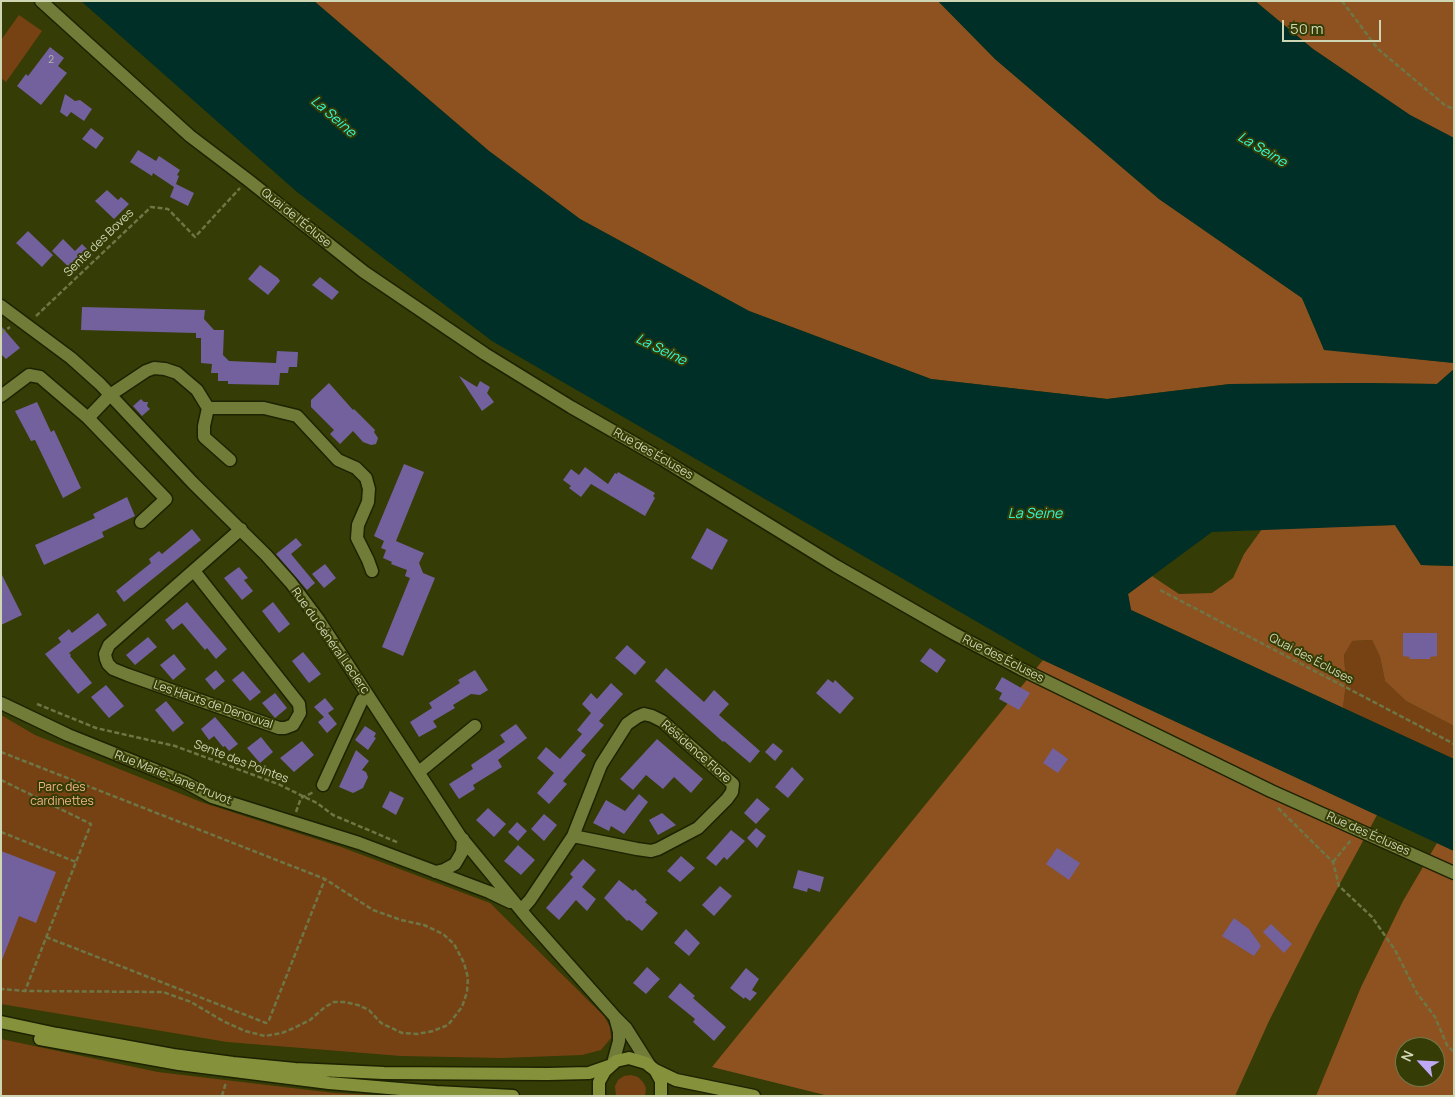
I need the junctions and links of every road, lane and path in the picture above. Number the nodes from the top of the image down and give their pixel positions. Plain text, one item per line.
1 (41, 1) edge
2 (1342, 1) edge
3 (1454, 109) edge
4 (248, 180) junction
5 (1, 306) edge
6 (28, 324) junction
7 (110, 395) junction
8 (1, 396) edge
9 (571, 407) joint
10 (208, 408) junction
11 (88, 418) junction
12 (230, 460) dead end
13 (141, 522) dead end
14 (241, 529) junction
15 (194, 571) junction
16 (372, 571) dead end
17 (1160, 590) dead end
18 (368, 696) junction
19 (1, 703) edge
20 (36, 704) dead end
21 (475, 726) dead end
22 (1454, 744) edge
23 (1, 752) edge
24 (419, 772) junction
25 (1, 780) edge
26 (323, 784) joint
27 (305, 796) junction
28 (1277, 807) dead end
29 (293, 822) junction
30 (1360, 830) junction
31 (1, 832) edge
32 (573, 836) junction
33 (463, 839) junction
34 (405, 846) dead end
35 (76, 862) junction
36 (1333, 862) junction
37 (435, 872) junction
38 (1454, 873) edge
39 (325, 879) junction
40 (518, 907) junction
41 (46, 937) junction
42 (1, 989) edge
43 (25, 991) junction
44 (614, 1017) junction
45 (1, 1022) edge
46 (1, 1031) edge
47 (1454, 1052) edge
48 (611, 1065) junction
49 (652, 1068) junction
50 (514, 1096) edge
51 (599, 1096) edge
52 (661, 1096) edge
53 (754, 1096) edge

1 - 4 street, Quai de l'Écluse
2 - 3 path
4 - 6 path, Sente des Boves
4 - 9 street, Quai de l'Écluse
5 - 6 street, Rue du Général Leclerc
6 - 7 street, Rue du Général Leclerc
7 - 10 street
7 - 11 street
7 - 14 street, Rue du Général Leclerc
8 - 11 street
9 - 30 street, Rue des Écluses
10 - 12 street
10 - 16 street
11 - 13 street
14 - 15 street, Les Hauts de Denouval
14 - 18 street, Rue du Général Leclerc
15 - 15 street, Les Hauts de Denouval
17 - 22 path, Quai des Écluses
18 - 24 street, Rue du Général Leclerc
18 - 26 street
19 - 29 street, Rue Marie-Jane Pruvot
20 - 27 path, Sente des Pointes
21 - 24 street
23 - 39 path
24 - 33 street, Rue du Général Leclerc
25 - 35 path
26 - 27 path
27 - 29 path
27 - 34 path, Sente des Pointes
28 - 36 path
29 - 37 street, Rue Marie-Jane Pruvot
30 - 36 path
30 - 38 street, Rue des Écluses
31 - 35 path
32 - 32 street, Résidence Flore
32 - 40 street, Résidence Flore
33 - 37 street
33 - 40 street, Rue du Général Leclerc
35 - 41 path
36 - 47 path
37 - 40 street, Rue Marie-Jane Pruvot
39 - 41 path
39 - 43 path
40 - 44 street, Rue du Général Leclerc
41 - 43 path
42 - 43 path
44 - 48 street, Rue du Général Leclerc
44 - 49 street, Rue du Général Leclerc
45 - 48 main road
46 - 50 main road
48 - 49 main road
48 - 51 main road
49 - 52 main road
49 - 53 main road

